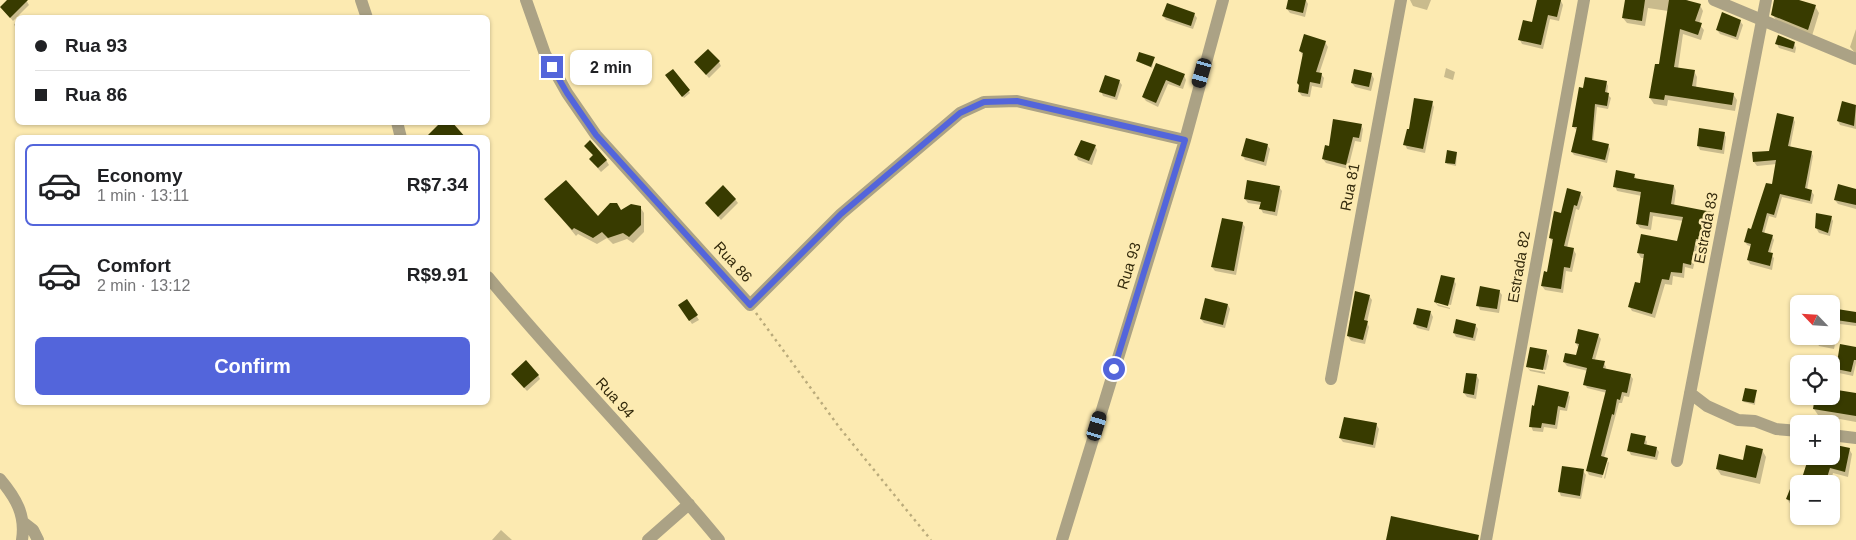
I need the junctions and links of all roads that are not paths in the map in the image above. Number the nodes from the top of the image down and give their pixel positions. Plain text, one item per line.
1 (361, 0) edge
2 (526, 0) edge
3 (1223, 0) edge
4 (1401, 0) edge
5 (1584, 0) edge
6 (1714, 0) edge
7 (1766, 0) edge
8 (366, 15) edge
9 (1762, 20) junction
10 (1856, 59) edge
11 (1185, 140) junction
12 (490, 279) edge
13 (1331, 379) dead end
14 (1690, 393) junction
15 (1790, 430) edge
16 (1840, 436) edge
17 (1856, 438) edge
18 (1677, 461) dead end
19 (0, 480) edge
20 (689, 504) junction
21 (24, 523) junction
22 (22, 540) edge
23 (38, 540) edge
24 (648, 540) edge
25 (719, 540) edge
26 (1062, 540) edge
27 (1486, 540) edge

1 - 8 street
2 - 11 street, Rua 86
3 - 11 street, Rua 93
4 - 13 street, Rua 81
5 - 27 street, Estrada 82
6 - 9 street
7 - 9 street, Estrada 83
9 - 10 street
9 - 14 street, Estrada 83
11 - 26 street, Rua 93
12 - 20 street, Rua 94
14 - 15 street
14 - 18 street, Estrada 83
16 - 17 street
19 - 21 street
20 - 24 street
20 - 25 street, Rua 94
21 - 22 street
21 - 23 street

